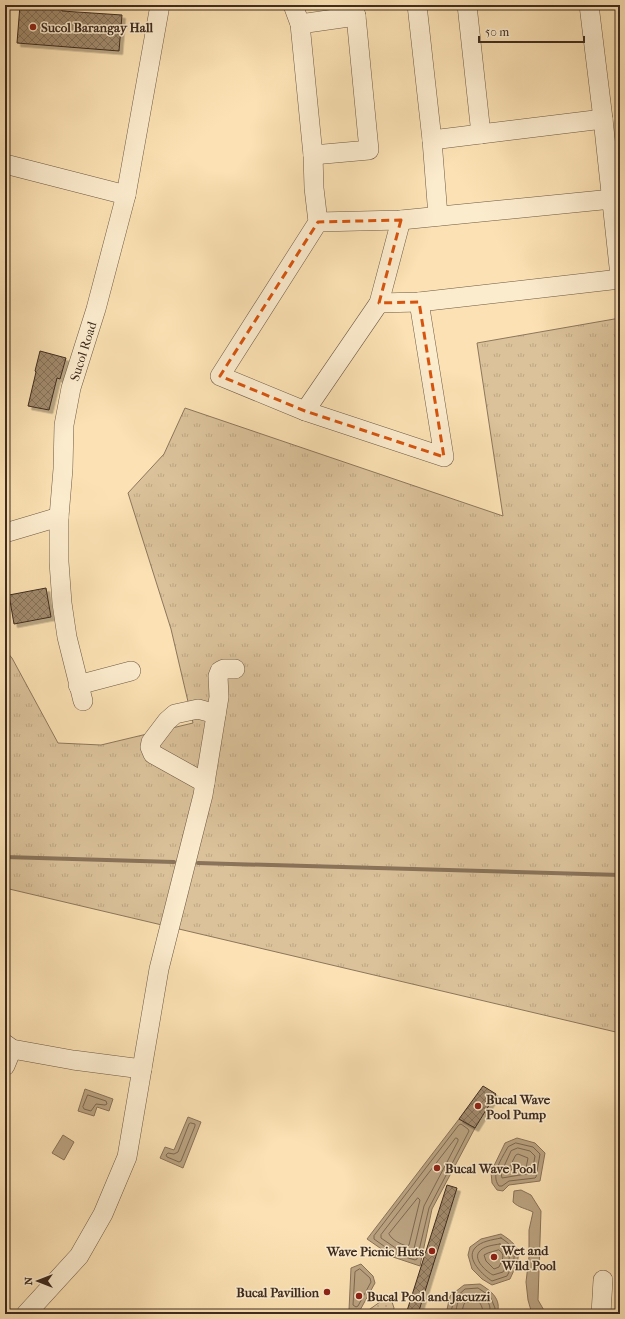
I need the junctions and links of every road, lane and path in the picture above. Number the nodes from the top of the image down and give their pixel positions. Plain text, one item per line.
1 (160, 5) edge
2 (293, 5) edge
3 (417, 5) edge
4 (467, 5) edge
5 (589, 5) edge
6 (354, 10) edge
7 (300, 24) junction
8 (603, 119) junction
9 (481, 134) junction
10 (432, 140) junction
11 (313, 155) junction
12 (5, 164) edge
13 (126, 195) junction
14 (612, 199) junction
15 (438, 216) junction
16 (401, 220) junction
17 (318, 222) junction
18 (620, 278) edge
19 (419, 302) junction
20 (379, 303) junction
21 (306, 411) junction
22 (59, 517) junction
23 (5, 532) edge
24 (235, 669) dead end
25 (131, 671) dead end
26 (216, 714) junction
27 (205, 783) junction
28 (9, 1047) edge
29 (5, 1066) edge
30 (142, 1069) junction
31 (603, 1280) dead end
32 (26, 1314) edge
33 (601, 1314) edge

1 - 13 street, Sucol Road
2 - 7 street
3 - 10 street
4 - 9 street
5 - 8 street
6 - 7 street
6 - 11 street
7 - 11 street
8 - 9 street
8 - 14 street
9 - 10 street
10 - 15 street
11 - 17 street
12 - 13 street
13 - 22 street, Sucol Road
14 - 15 street
14 - 18 street
15 - 16 street
16 - 17 street
16 - 20 street
17 - 21 street
18 - 19 street
19 - 20 street
19 - 21 street
20 - 21 street
22 - 23 street
22 - 25 street, Sucol Road
24 - 26 street
26 - 27 street
26 - 27 street
27 - 30 street
28 - 29 street
28 - 30 street
30 - 32 street
31 - 33 street

